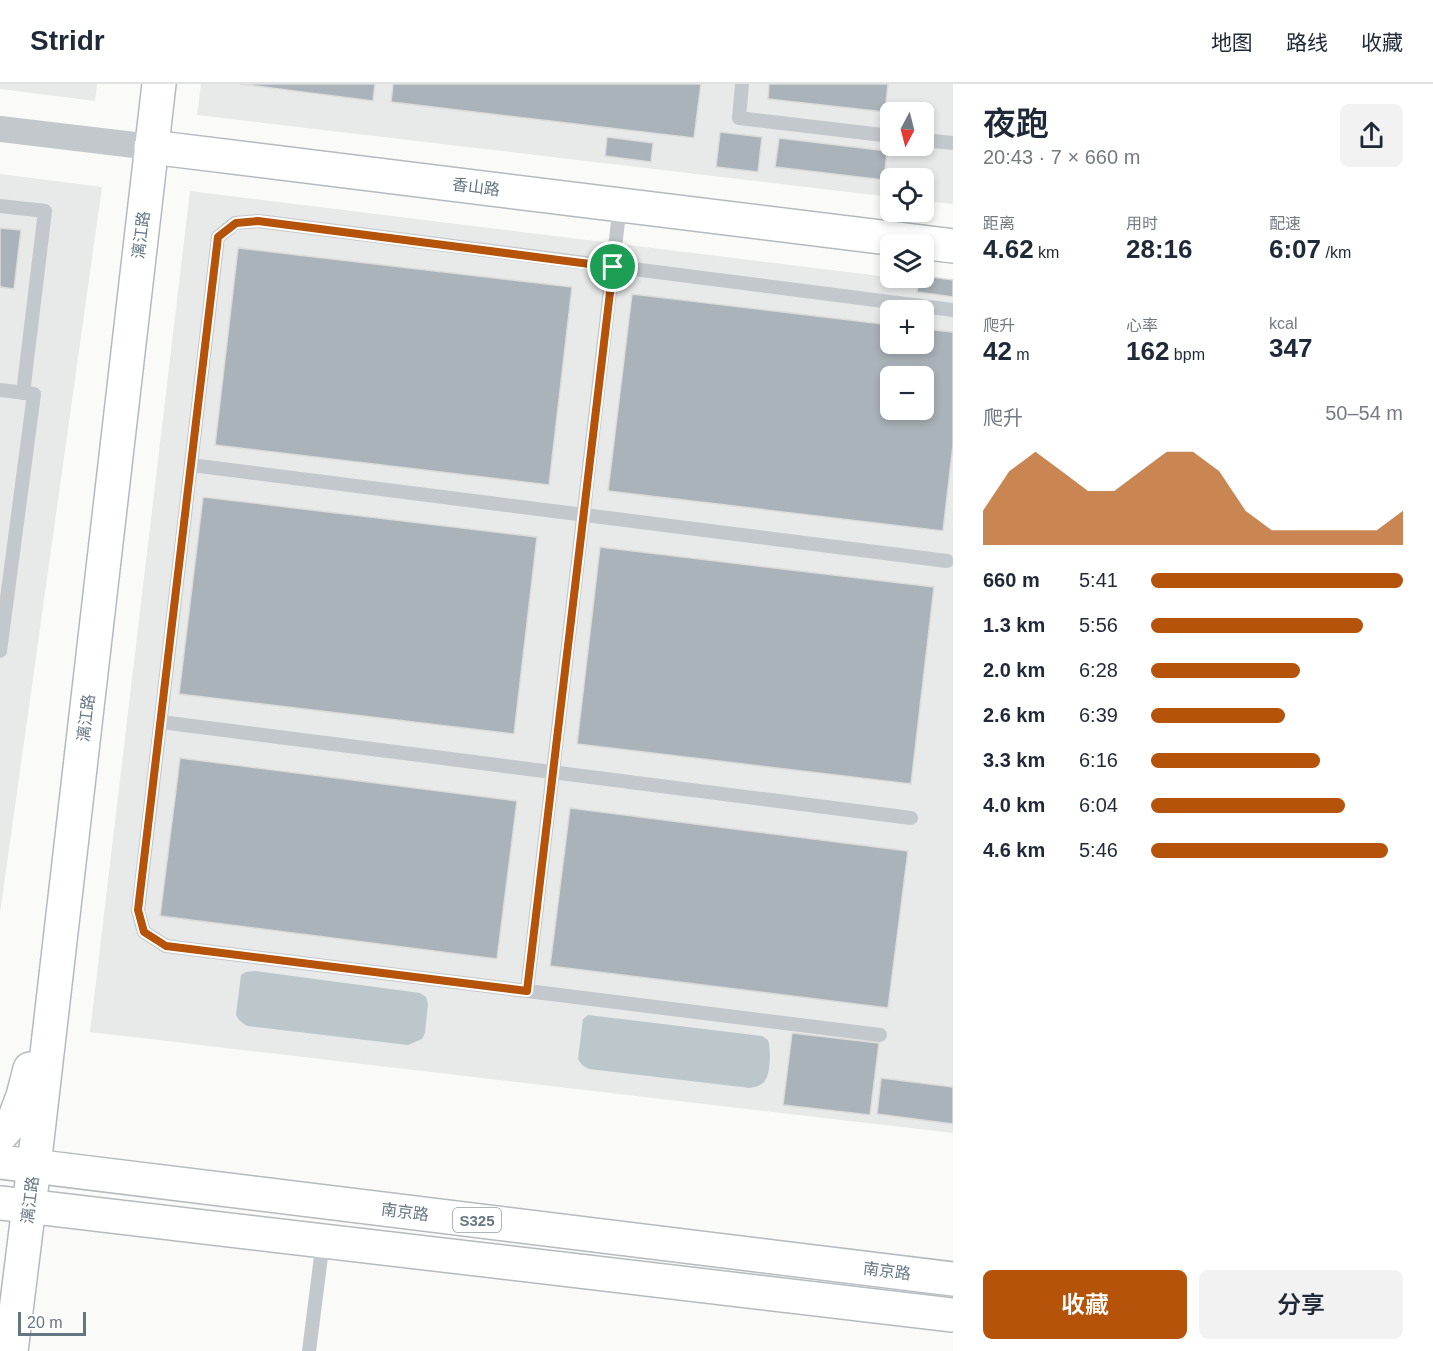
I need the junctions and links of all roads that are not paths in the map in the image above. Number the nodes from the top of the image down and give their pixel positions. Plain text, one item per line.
1 (159, 84) edge
2 (742, 84) edge
3 (0, 129) edge
4 (880, 135) edge
5 (934, 141) edge
6 (953, 143) edge
7 (151, 147) junction
8 (620, 205) junction
9 (0, 206) edge
10 (953, 246) edge
11 (613, 267) junction
12 (953, 310) edge
13 (0, 390) edge
14 (23, 393) junction
15 (191, 465) junction
16 (583, 515) junction
17 (6, 556) edge
18 (947, 561) dead end
19 (0, 651) edge
20 (160, 722) junction
21 (552, 772) junction
22 (911, 818) dead end
23 (59, 948) junction
24 (527, 991) junction
25 (880, 1035) dead end
26 (0, 1136) edge
27 (0, 1162) edge
28 (34, 1166) junction
29 (15, 1205) edge
30 (323, 1241) junction
31 (953, 1279) edge
32 (953, 1315) edge
33 (11, 1351) edge
34 (309, 1351) edge

1 - 7 street, 漓江路
2 - 4 lane
3 - 7 street, 香山路
5 - 6 lane
7 - 8 street, 香山路
7 - 23 street, 漓江路
8 - 10 street, 香山路
8 - 11 lane
9 - 14 lane
11 - 12 lane
11 - 15 lane
11 - 16 lane
13 - 14 lane
14 - 17 lane
15 - 16 lane
15 - 20 lane
16 - 18 lane
16 - 21 lane
17 - 19 lane
20 - 21 lane
20 - 24 lane
21 - 22 lane
21 - 24 lane
23 - 26 street
23 - 28 street, 漓江路
24 - 25 lane
27 - 28 street, 南京路 / S325
28 - 29 street, 漓江路
28 - 31 street, 南京路 / S325
29 - 30 street, S325
29 - 33 street, 漓江路
30 - 32 street, S325
30 - 34 lane

